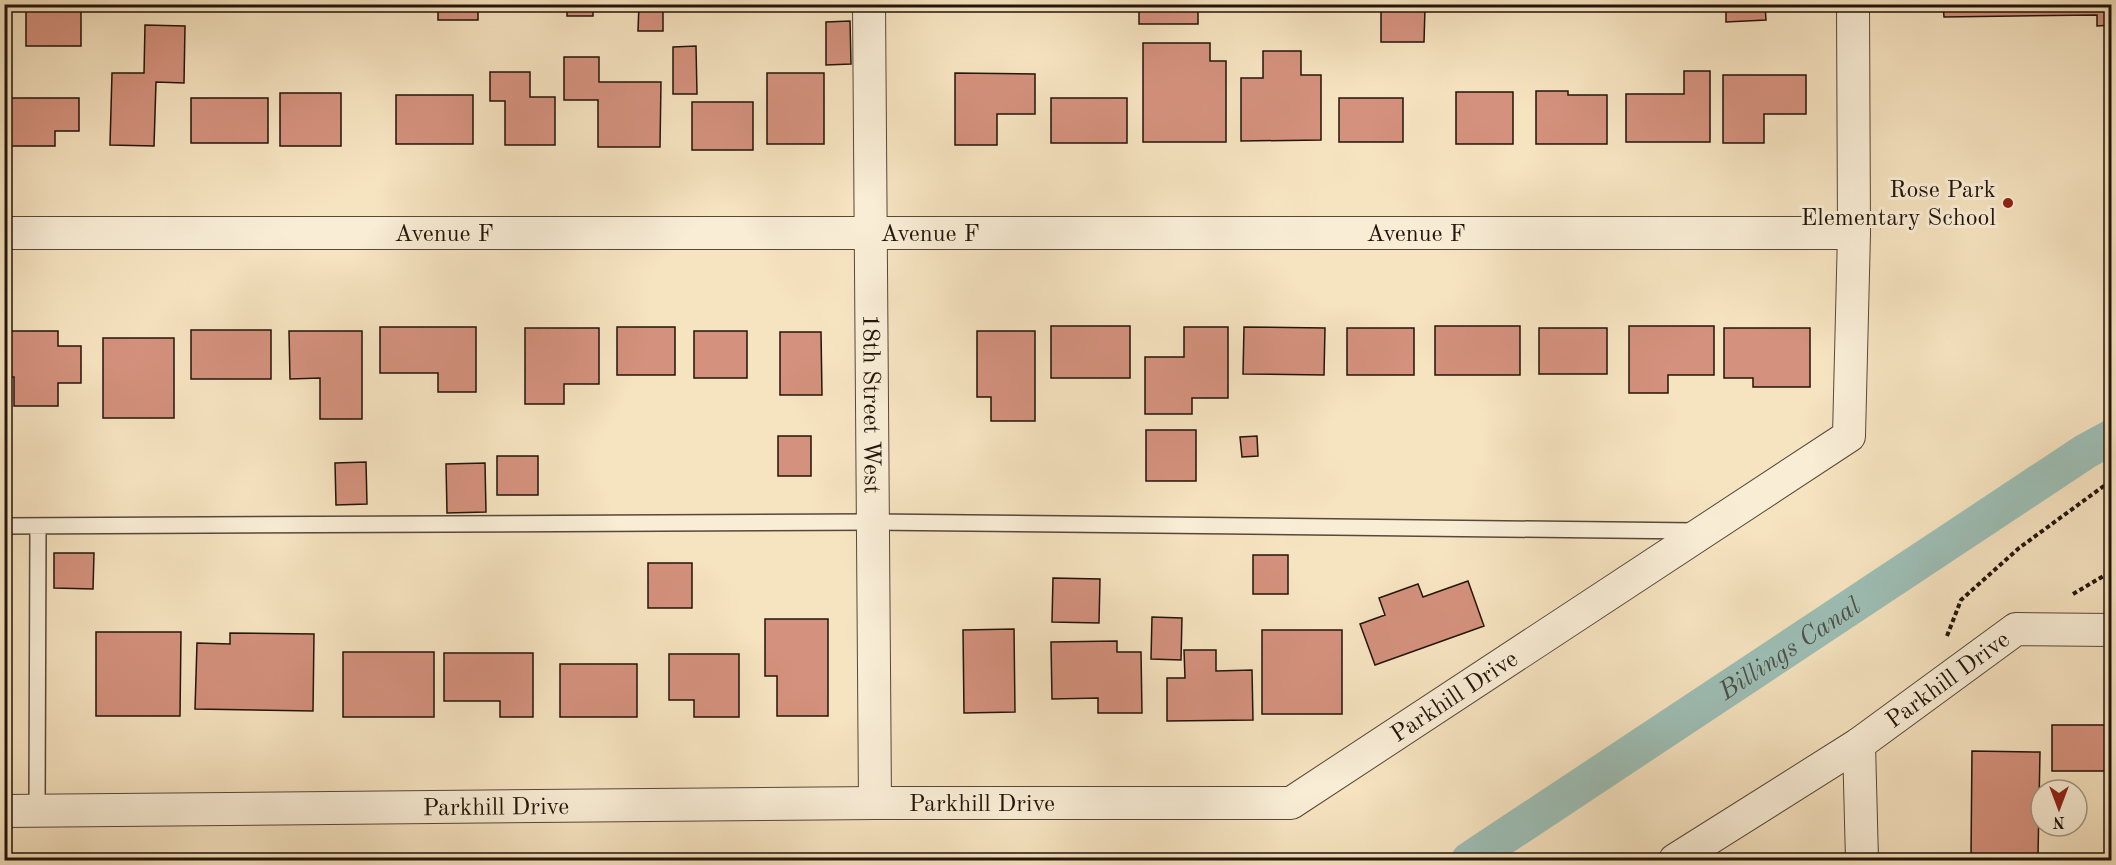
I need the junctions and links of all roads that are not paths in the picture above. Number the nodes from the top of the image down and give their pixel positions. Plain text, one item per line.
1 (869, 4) edge
2 (1853, 4) edge
3 (4, 233) edge
4 (870, 233) junction
5 (1854, 233) junction
6 (872, 522) junction
7 (4, 526) edge
8 (38, 526) junction
9 (1705, 532) junction
10 (2112, 630) edge
11 (1859, 744) junction
12 (875, 803) junction
13 (4, 811) edge
14 (37, 811) junction
15 (1675, 861) edge
16 (1862, 861) edge

1 - 4 street, 18th Street West
2 - 5 street
3 - 4 street, Avenue F
4 - 5 street, Avenue F
4 - 6 street, 18th Street West
5 - 9 street, Parkhill Drive
6 - 8 lane
6 - 9 lane
6 - 12 street, 18th Street West
7 - 8 lane
8 - 14 lane
9 - 12 street, Parkhill Drive
10 - 11 street, Parkhill Drive
11 - 15 street, Parkhill Drive
11 - 16 street
12 - 14 street, Parkhill Drive
13 - 14 street, Parkhill Drive

